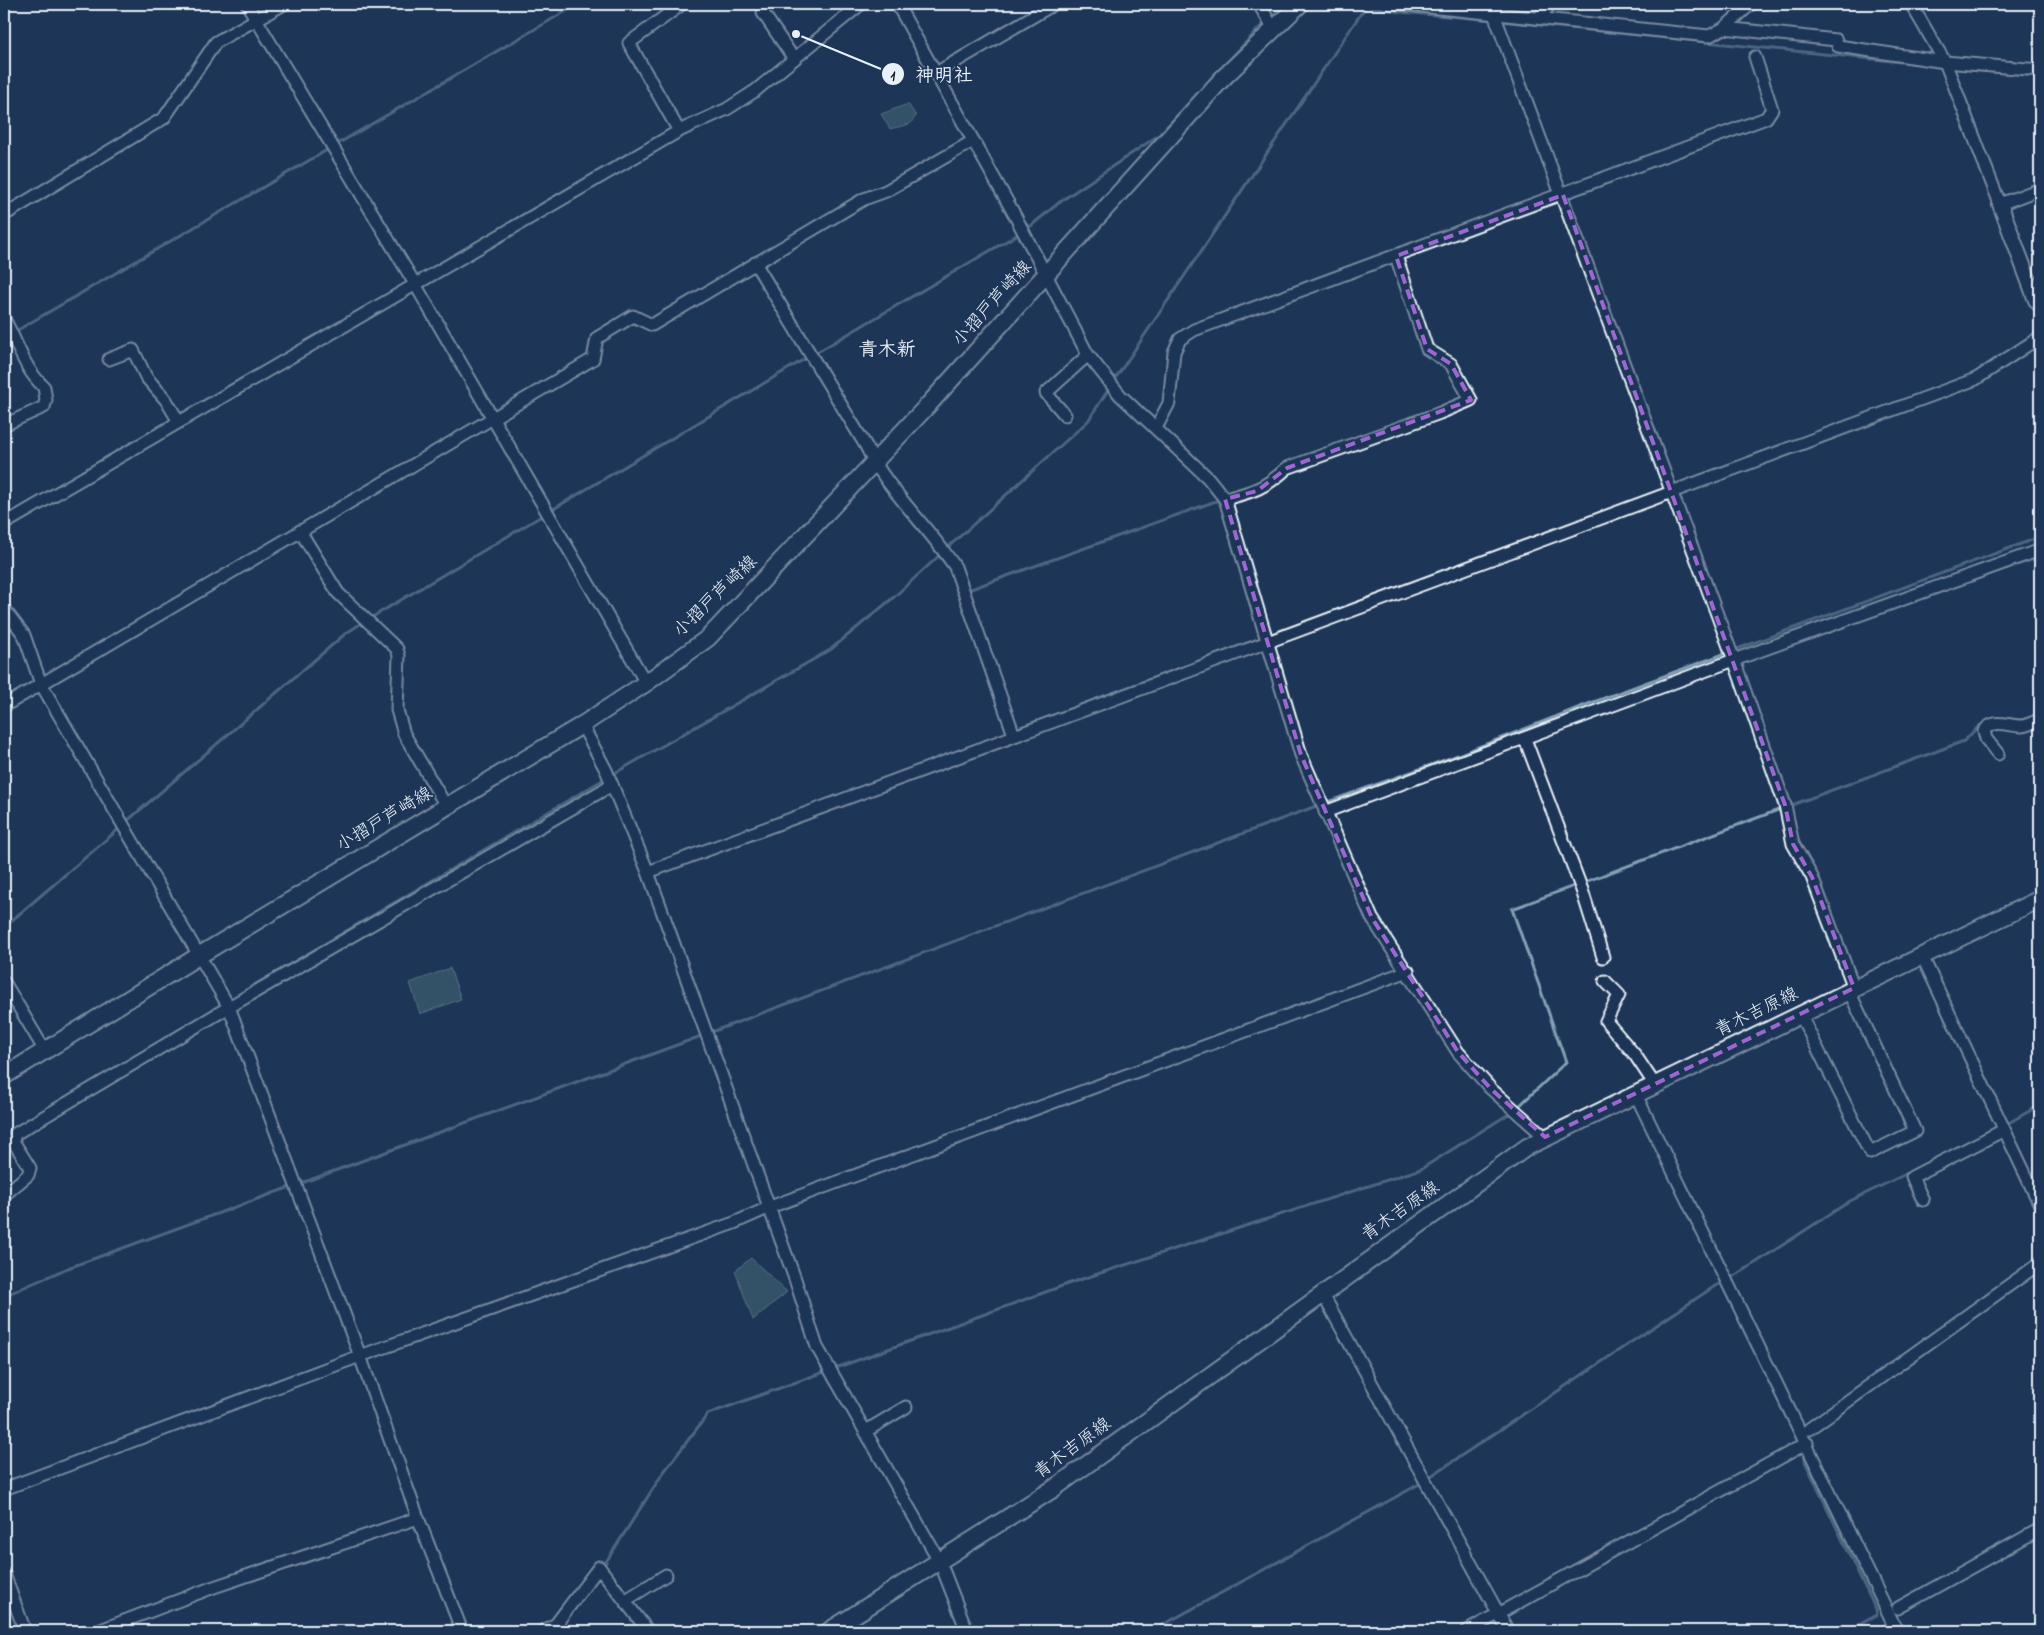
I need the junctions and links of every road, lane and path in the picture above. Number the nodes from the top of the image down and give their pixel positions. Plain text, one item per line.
1 (247, 4) edge
2 (284, 4) edge
3 (682, 4) edge
4 (861, 4) edge
5 (897, 4) edge
6 (1054, 4) edge
7 (1259, 4) edge
8 (1300, 4) edge
9 (1400, 4) edge
10 (1550, 4) edge
11 (1751, 4) edge
12 (1911, 4) edge
13 (1491, 9) edge
14 (762, 13) dead end
15 (1539, 18) junction
16 (257, 20) junction
17 (1273, 28) junction
18 (1724, 28) junction
19 (1754, 57) dead end
20 (794, 59) junction
21 (1945, 62) junction
22 (2040, 70) edge
23 (936, 73) junction
24 (679, 131) junction
25 (973, 141) junction
26 (2040, 189) edge
27 (1563, 195) junction
28 (2000, 204) junction
29 (4, 215) edge
30 (1396, 256) junction
31 (755, 263) junction
32 (1046, 275) junction
33 (415, 284) junction
34 (2040, 306) edge
35 (4, 319) edge
36 (2040, 337) edge
37 (1088, 355) junction
38 (109, 359) dead end
39 (1064, 415) dead end
40 (493, 417) junction
41 (179, 422) junction
42 (4, 425) edge
43 (1156, 428) junction
44 (874, 463) junction
45 (1671, 492) junction
46 (1225, 499) junction
47 (4, 524) edge
48 (300, 531) junction
49 (2040, 550) edge
50 (4, 609) edge
51 (1268, 642) junction
52 (1734, 660) junction
53 (41, 684) junction
54 (646, 684) junction
55 (4, 706) edge
56 (2040, 719) edge
57 (582, 725) junction
58 (1014, 735) junction
59 (1525, 739) junction
60 (1998, 754) dead end
61 (612, 785) junction
62 (446, 806) junction
63 (1325, 812) junction
64 (648, 872) junction
65 (2040, 900) edge
66 (200, 955) junction
67 (1922, 956) junction
68 (1603, 957) dead end
69 (1408, 971) junction
70 (1605, 981) dead end
71 (4, 982) edge
72 (1852, 989) junction
73 (229, 1007) junction
74 (1800, 1014) junction
75 (45, 1051) junction
76 (4, 1076) edge
77 (1656, 1085) junction
78 (1636, 1095) junction
79 (2004, 1130) junction
80 (1544, 1137) junction
81 (4, 1195) edge
82 (1924, 1200) dead end
83 (2040, 1202) edge
84 (770, 1207) junction
85 (2040, 1263) edge
86 (1322, 1293) junction
87 (360, 1356) junction
88 (906, 1407) dead end
89 (1808, 1429) dead end
90 (866, 1431) junction
91 (1807, 1443) junction
92 (4, 1489) edge
93 (418, 1518) junction
94 (2040, 1529) edge
95 (940, 1562) junction
96 (4, 1574) edge
97 (666, 1575) dead end
98 (626, 1600) junction
99 (1898, 1608) dead end
100 (1498, 1614) junction
101 (25, 1631) edge
102 (98, 1631) edge
103 (462, 1631) edge
104 (543, 1631) edge
105 (648, 1631) edge
106 (829, 1631) edge
107 (967, 1631) edge
108 (1468, 1631) edge
109 (1508, 1631) edge
110 (1898, 1631) edge

1 - 16 street
2 - 16 street
3 - 24 street
4 - 20 street
5 - 23 street
6 - 23 street
7 - 17 street
8 - 17 main road, 小摺戸芦崎線
9 - 13 street
10 - 15 street
11 - 18 street
12 - 21 street
13 - 15 street
13 - 27 street
14 - 20 street
15 - 18 street
16 - 29 street
16 - 33 street
17 - 32 main road, 小摺戸芦崎線
18 - 21 street
19 - 27 street
20 - 24 street
21 - 22 street
21 - 28 street
23 - 25 street
24 - 33 street
25 - 31 street
25 - 32 street
26 - 28 street
27 - 30 street
27 - 45 street
28 - 34 street
30 - 43 street
30 - 46 street
31 - 40 street
31 - 44 street
32 - 37 street
32 - 44 main road, 小摺戸芦崎線
33 - 40 street
33 - 41 street
35 - 42 street
36 - 45 street
37 - 39 street
37 - 43 street
38 - 41 street
40 - 48 street
40 - 54 street
41 - 47 street
43 - 46 street
44 - 54 main road, 小摺戸芦崎線
44 - 58 street
45 - 51 street
45 - 52 street
46 - 51 street
48 - 53 street
48 - 62 street
49 - 52 street
50 - 53 street
51 - 58 street
51 - 63 street
52 - 59 street
52 - 72 street
53 - 55 street
53 - 66 street
54 - 57 main road, 小摺戸芦崎線
56 - 60 street
57 - 61 street
57 - 62 main road, 小摺戸芦崎線
58 - 64 street
59 - 63 street
59 - 68 street
61 - 64 street
61 - 73 street
62 - 66 main road, 小摺戸芦崎線
63 - 69 street
64 - 84 street
65 - 67 main road, 青木吉原線
66 - 73 street
66 - 75 main road, 小摺戸芦崎線
67 - 72 main road, 青木吉原線
67 - 79 street
69 - 80 street
69 - 84 street
70 - 77 street
71 - 75 street
72 - 74 main road, 青木吉原線
72 - 74 street
73 - 81 street
73 - 87 street
74 - 77 main road, 青木吉原線
75 - 76 main road, 小摺戸芦崎線
77 - 78 main road, 青木吉原線
78 - 80 main road, 青木吉原線
78 - 91 street
79 - 82 street
79 - 83 street
80 - 86 main road, 青木吉原線
84 - 87 street
84 - 90 street
85 - 89 street
86 - 95 main road, 青木吉原線
86 - 100 street
87 - 92 street
87 - 93 street
88 - 90 street
90 - 95 street
91 - 100 street
91 - 110 street
93 - 102 street
93 - 103 street
94 - 99 street
95 - 106 main road, 青木吉原線
95 - 107 street
96 - 101 street
97 - 98 street
98 - 104 street
98 - 105 street
100 - 108 street
100 - 109 street

